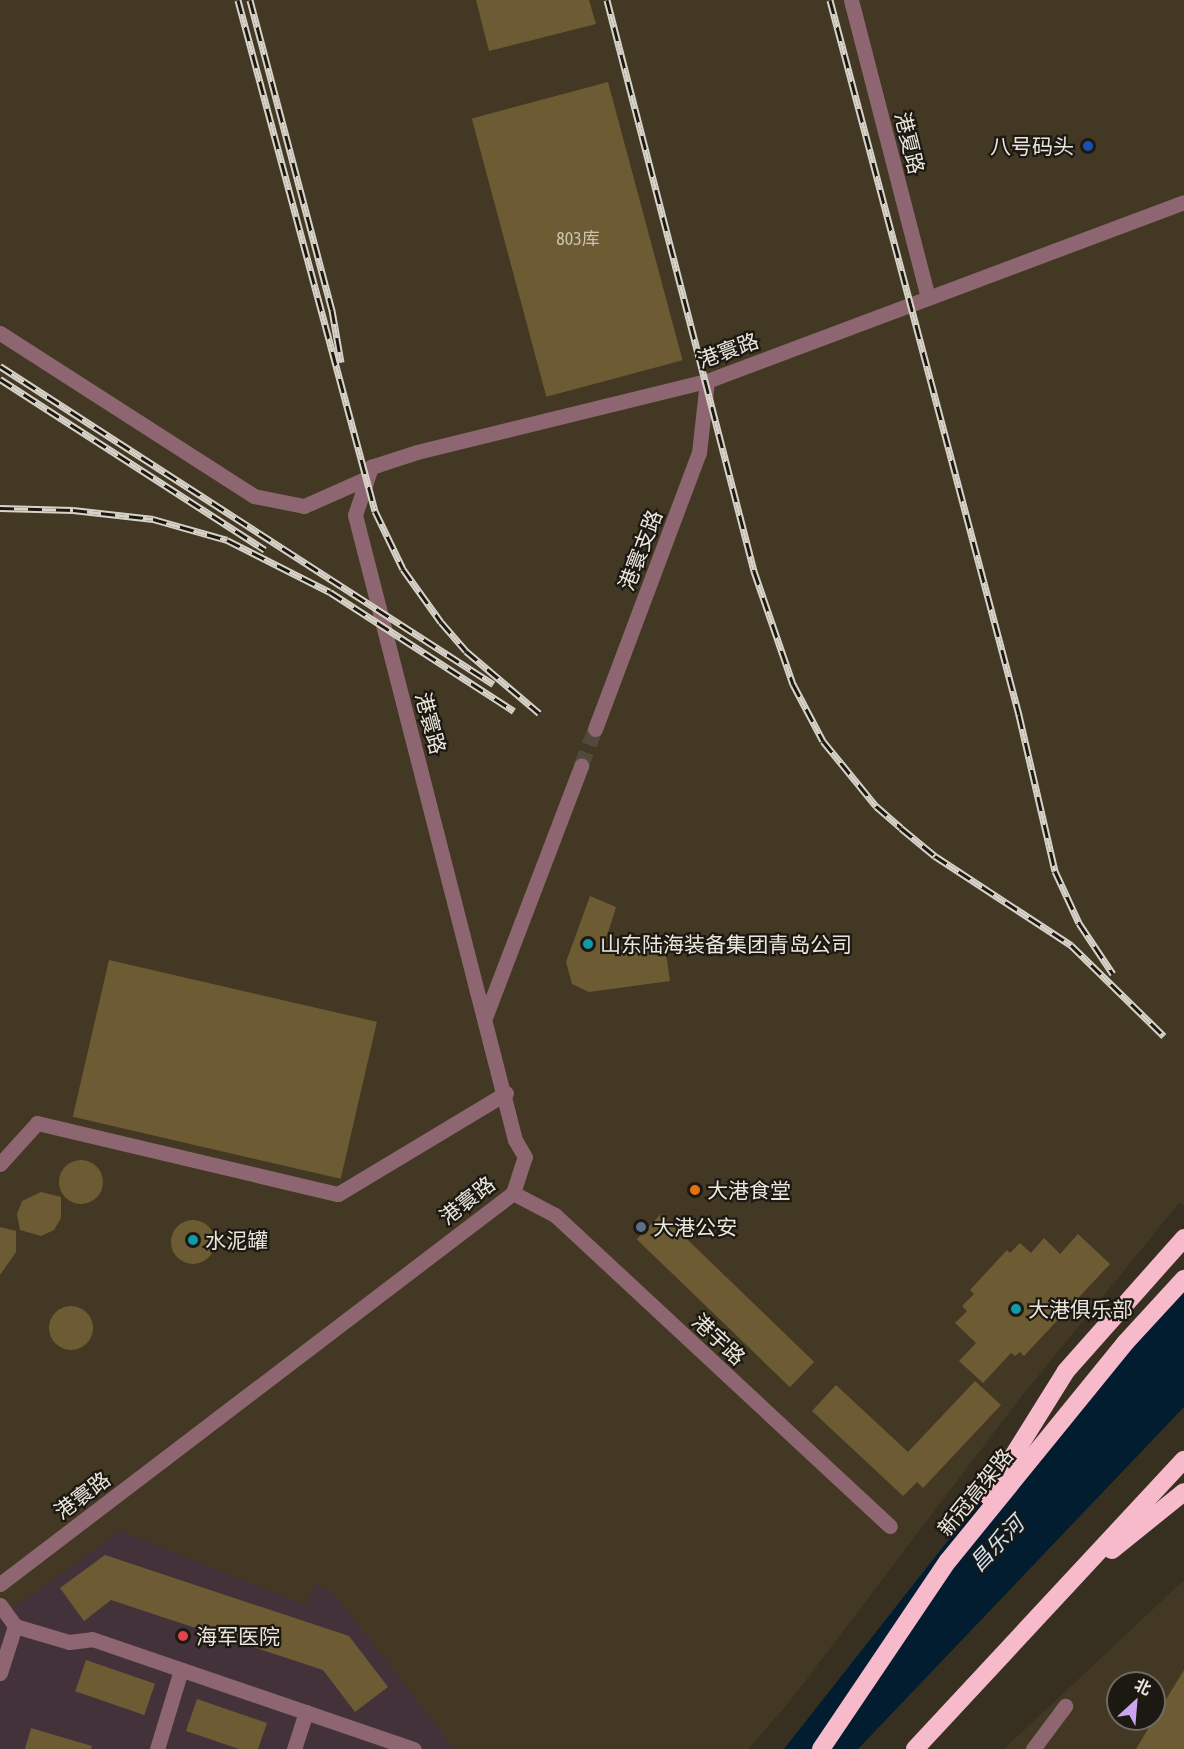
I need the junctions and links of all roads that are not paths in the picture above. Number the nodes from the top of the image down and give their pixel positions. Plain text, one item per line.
1 (851, 0) edge
2 (1184, 202) edge
3 (928, 297) junction
4 (0, 333) edge
5 (707, 381) junction
6 (365, 479) junction
7 (595, 729) tunnel mouth
8 (581, 766) tunnel mouth
9 (486, 1015) junction
10 (506, 1093) junction
11 (0, 1164) edge
12 (513, 1193) junction
13 (1184, 1238) edge
14 (1184, 1279) edge
15 (1184, 1460) edge
16 (1184, 1492) edge
17 (890, 1526) dead end
18 (948, 1561) junction
19 (0, 1584) edge
20 (1060, 1593) junction
21 (0, 1605) edge
22 (15, 1626) junction
23 (181, 1670) junction
24 (0, 1673) edge
25 (1065, 1706) dead end
26 (306, 1712) junction
27 (157, 1749) edge
28 (294, 1749) edge
29 (414, 1749) edge
30 (821, 1749) edge
31 (915, 1749) edge
32 (1033, 1749) edge

1 - 3 street, 港夏路
2 - 3 street, 港寰路
3 - 5 street, 港寰路
4 - 6 street
5 - 6 street, 港寰路
5 - 7 street, 港寰支路
6 - 9 street, 港寰路
8 - 9 street
9 - 10 street, 港寰路
10 - 11 street
10 - 12 street, 港寰路
12 - 17 street, 港宇路
12 - 19 street, 港寰路
13 - 18 highway
14 - 18 highway, 新冠高架路
15 - 20 highway
16 - 20 highway
18 - 30 highway, 新冠高架路
20 - 31 highway
21 - 22 street
22 - 23 street
22 - 24 street
23 - 26 street
23 - 27 street
25 - 32 street
26 - 28 street
26 - 29 street

